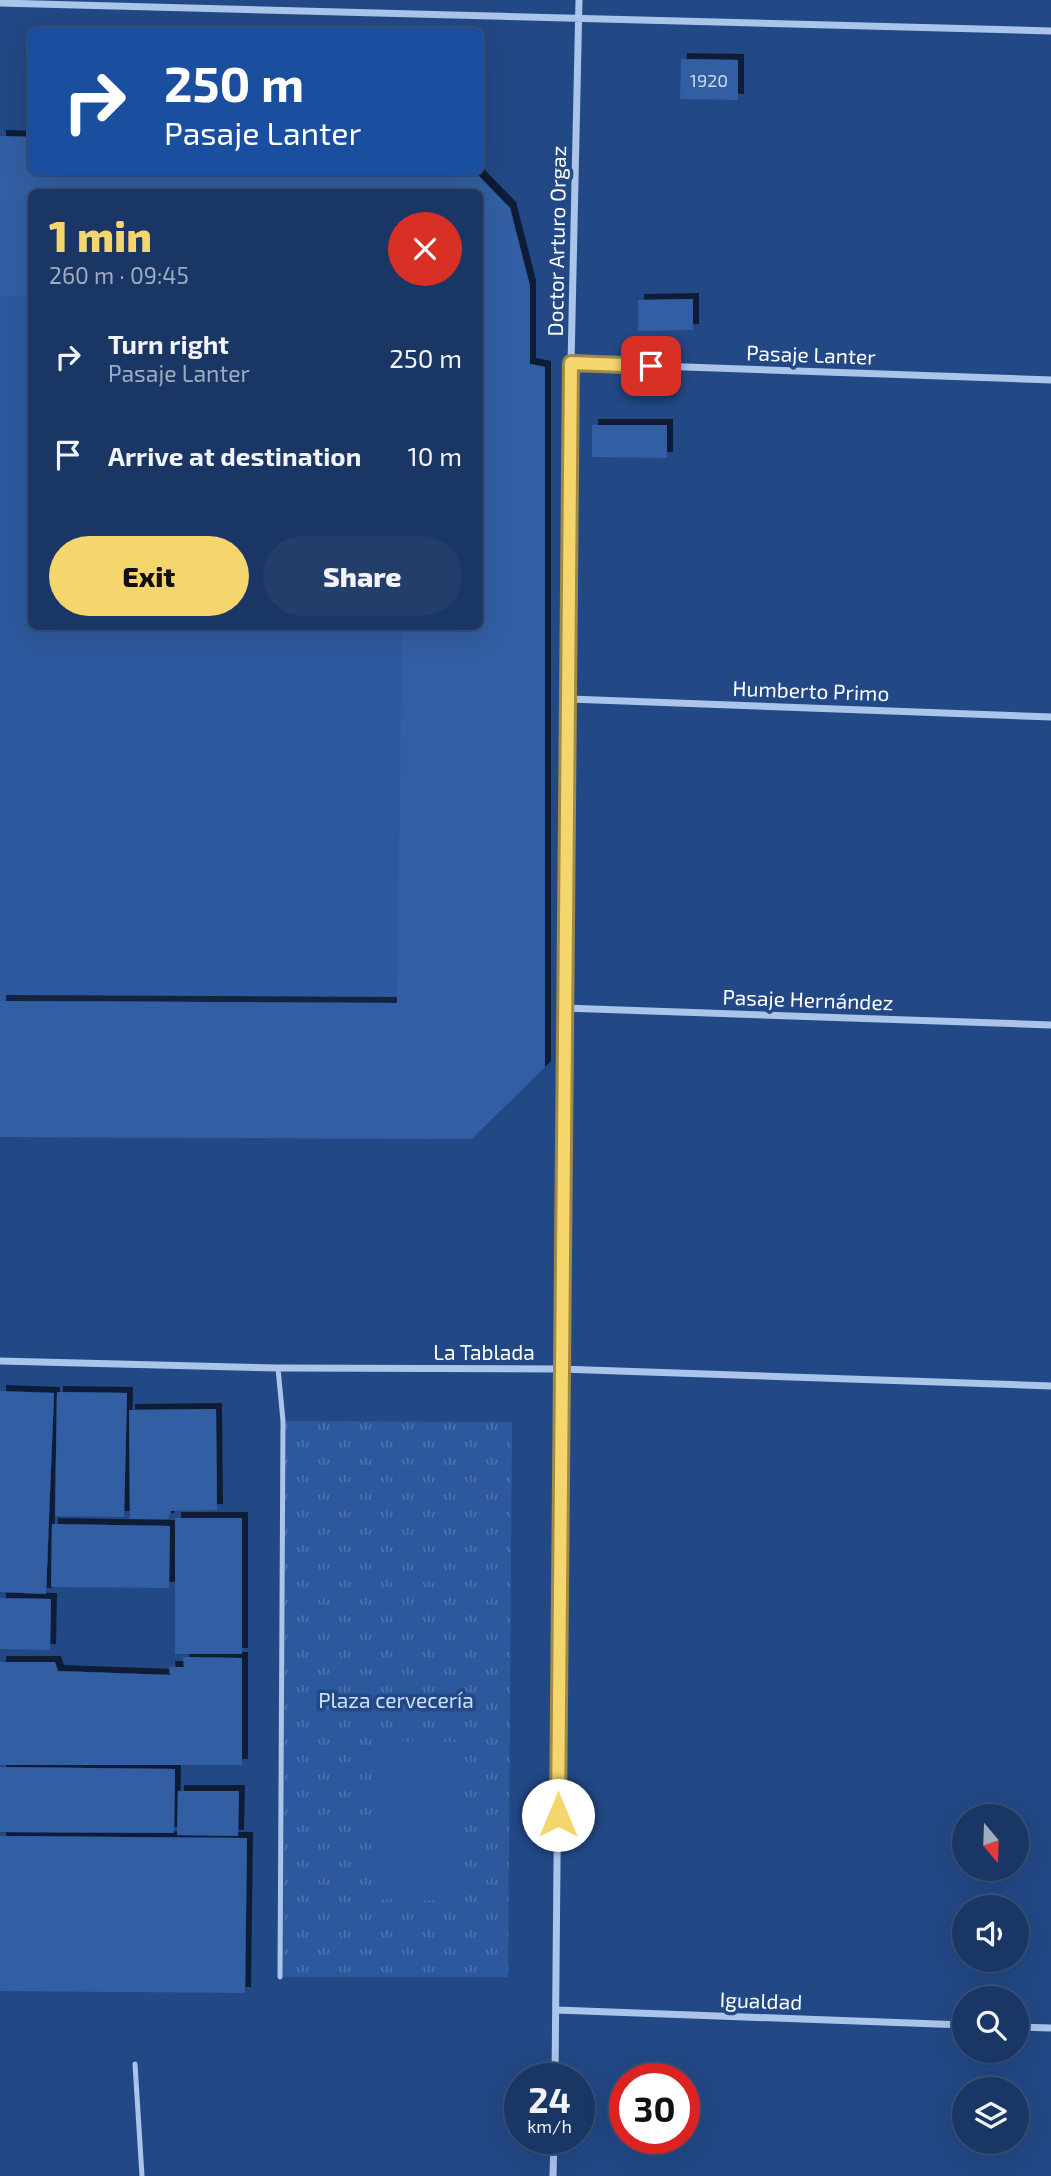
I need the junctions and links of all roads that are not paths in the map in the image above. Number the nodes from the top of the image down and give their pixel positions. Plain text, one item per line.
1 (579, 0) edge
2 (0, 3) edge
3 (579, 18) junction
4 (1051, 31) edge
5 (571, 363) junction
6 (1051, 380) edge
7 (569, 699) junction
8 (1051, 717) edge
9 (564, 1008) junction
10 (1051, 1025) edge
11 (0, 1361) edge
12 (278, 1368) junction
13 (561, 1368) junction
14 (1051, 1386) edge
15 (280, 1976) dead end
16 (557, 2010) junction
17 (952, 2025) edge
18 (1029, 2027) edge
19 (1051, 2028) edge
20 (555, 2063) edge
21 (135, 2064) dead end
22 (554, 2154) edge
23 (142, 2176) edge
24 (553, 2176) edge

1 - 3 street, Doctor Arturo Orgaz
2 - 3 street
3 - 4 street
3 - 5 street, Doctor Arturo Orgaz
5 - 6 street, Pasaje Lanter
5 - 7 street, Doctor Arturo Orgaz
7 - 8 street, Humberto Primo
7 - 9 street, Doctor Arturo Orgaz
9 - 10 street, Pasaje Hernández
9 - 13 street, Doctor Arturo Orgaz
11 - 12 street, La Tablada
12 - 13 street, La Tablada
12 - 15 lane
13 - 14 street, La Tablada
13 - 16 street, Doctor Arturo Orgaz
16 - 17 street, Igualdad
16 - 20 street, Doctor Arturo Orgaz
18 - 19 street
21 - 23 lane
22 - 24 street

